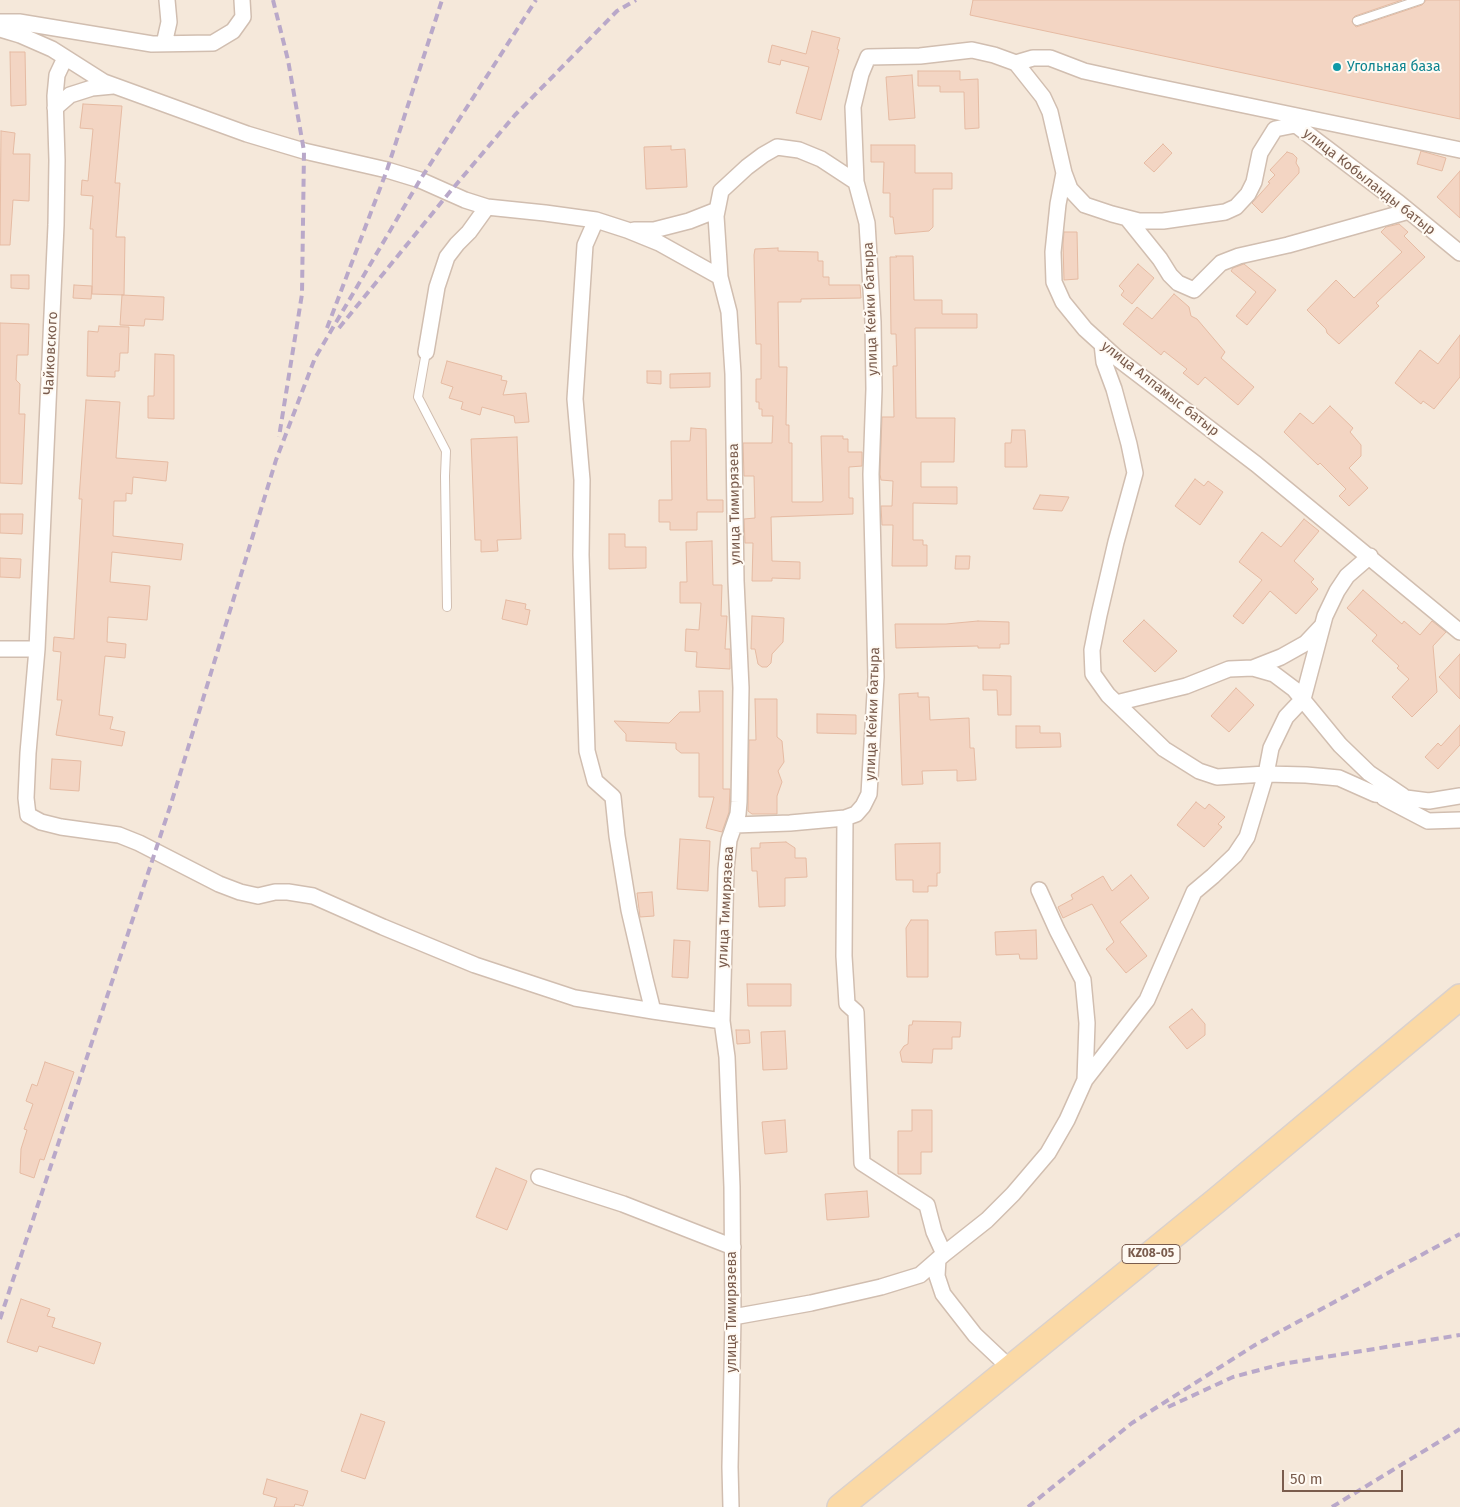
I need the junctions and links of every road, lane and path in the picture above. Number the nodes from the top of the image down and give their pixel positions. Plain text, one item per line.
1 (167, 0) edge
2 (242, 0) edge
3 (1420, 0) edge
4 (1358, 21) dead end
5 (0, 22) edge
6 (0, 29) edge
7 (164, 44) junction
8 (65, 58) junction
9 (1016, 63) junction
10 (115, 86) junction
11 (55, 108) junction
12 (1279, 112) junction
13 (1295, 125) junction
14 (1460, 150) edge
15 (1064, 174) junction
16 (856, 182) junction
17 (487, 207) junction
18 (717, 210) junction
19 (1408, 212) junction
20 (1128, 218) junction
21 (596, 220) junction
22 (627, 230) junction
23 (1460, 252) edge
24 (720, 277) junction
25 (1102, 344) junction
26 (426, 352) joint
27 (1370, 556) junction
28 (447, 608) dead end
29 (1323, 625) junction
30 (1460, 632) edge
31 (0, 649) edge
32 (38, 649) junction
33 (1253, 668) junction
34 (1303, 699) junction
35 (1116, 703) junction
36 (1266, 774) junction
37 (1375, 794) junction
38 (1460, 796) edge
39 (1406, 798) junction
40 (845, 818) junction
41 (1460, 820) edge
42 (735, 825) junction
43 (1039, 890) dead end
44 (1460, 997) edge
45 (653, 1011) junction
46 (722, 1021) junction
47 (1085, 1080) junction
48 (539, 1177) dead end
49 (733, 1247) junction
50 (941, 1256) junction
51 (733, 1317) junction
52 (1010, 1368) junction
53 (732, 1507) edge
54 (840, 1507) edge

1 - 7 street
2 - 7 street
3 - 4 lane
5 - 7 street
6 - 8 street
8 - 10 street
8 - 11 street, Чайковского
9 - 12 street
9 - 15 street, улица Алпамыс батыр
9 - 16 street, улица Кейки батыра
10 - 11 street
10 - 17 street
11 - 32 street, Чайковского
12 - 13 street, улица Кобыланды батыр
12 - 14 street
13 - 19 street, улица Кобыланды батыр
13 - 20 street
15 - 20 street
15 - 25 street, улица Алпамыс батыр
16 - 18 street, улица Тимирязева
16 - 40 street, улица Кейки батыра
17 - 21 street
17 - 26 street
18 - 22 street
18 - 24 street, улица Тимирязева
19 - 20 street
19 - 23 street, улица Кобыланды батыр
21 - 22 street
21 - 45 street
22 - 24 street
24 - 42 street, улица Тимирязева
25 - 27 street, улица Алпамыс батыр
25 - 35 street
26 - 28 lane
27 - 29 street
27 - 30 street, улица Алпамыс батыр
29 - 33 street
29 - 34 street
31 - 32 street
32 - 45 street, Чайковского
33 - 34 street
33 - 35 street
34 - 36 street
34 - 39 street
35 - 36 street
36 - 37 street
36 - 47 street
37 - 39 street
37 - 41 street
38 - 39 street
40 - 42 street
40 - 50 street
42 - 46 street, улица Тимирязева
43 - 47 street
44 - 52 main road, KZ08-05
45 - 46 street
46 - 49 street, улица Тимирязева
47 - 50 street
48 - 49 street
49 - 51 street, улица Тимирязева
50 - 51 street
50 - 52 street
51 - 53 street, улица Тимирязева
52 - 54 main road, KZ08-05

